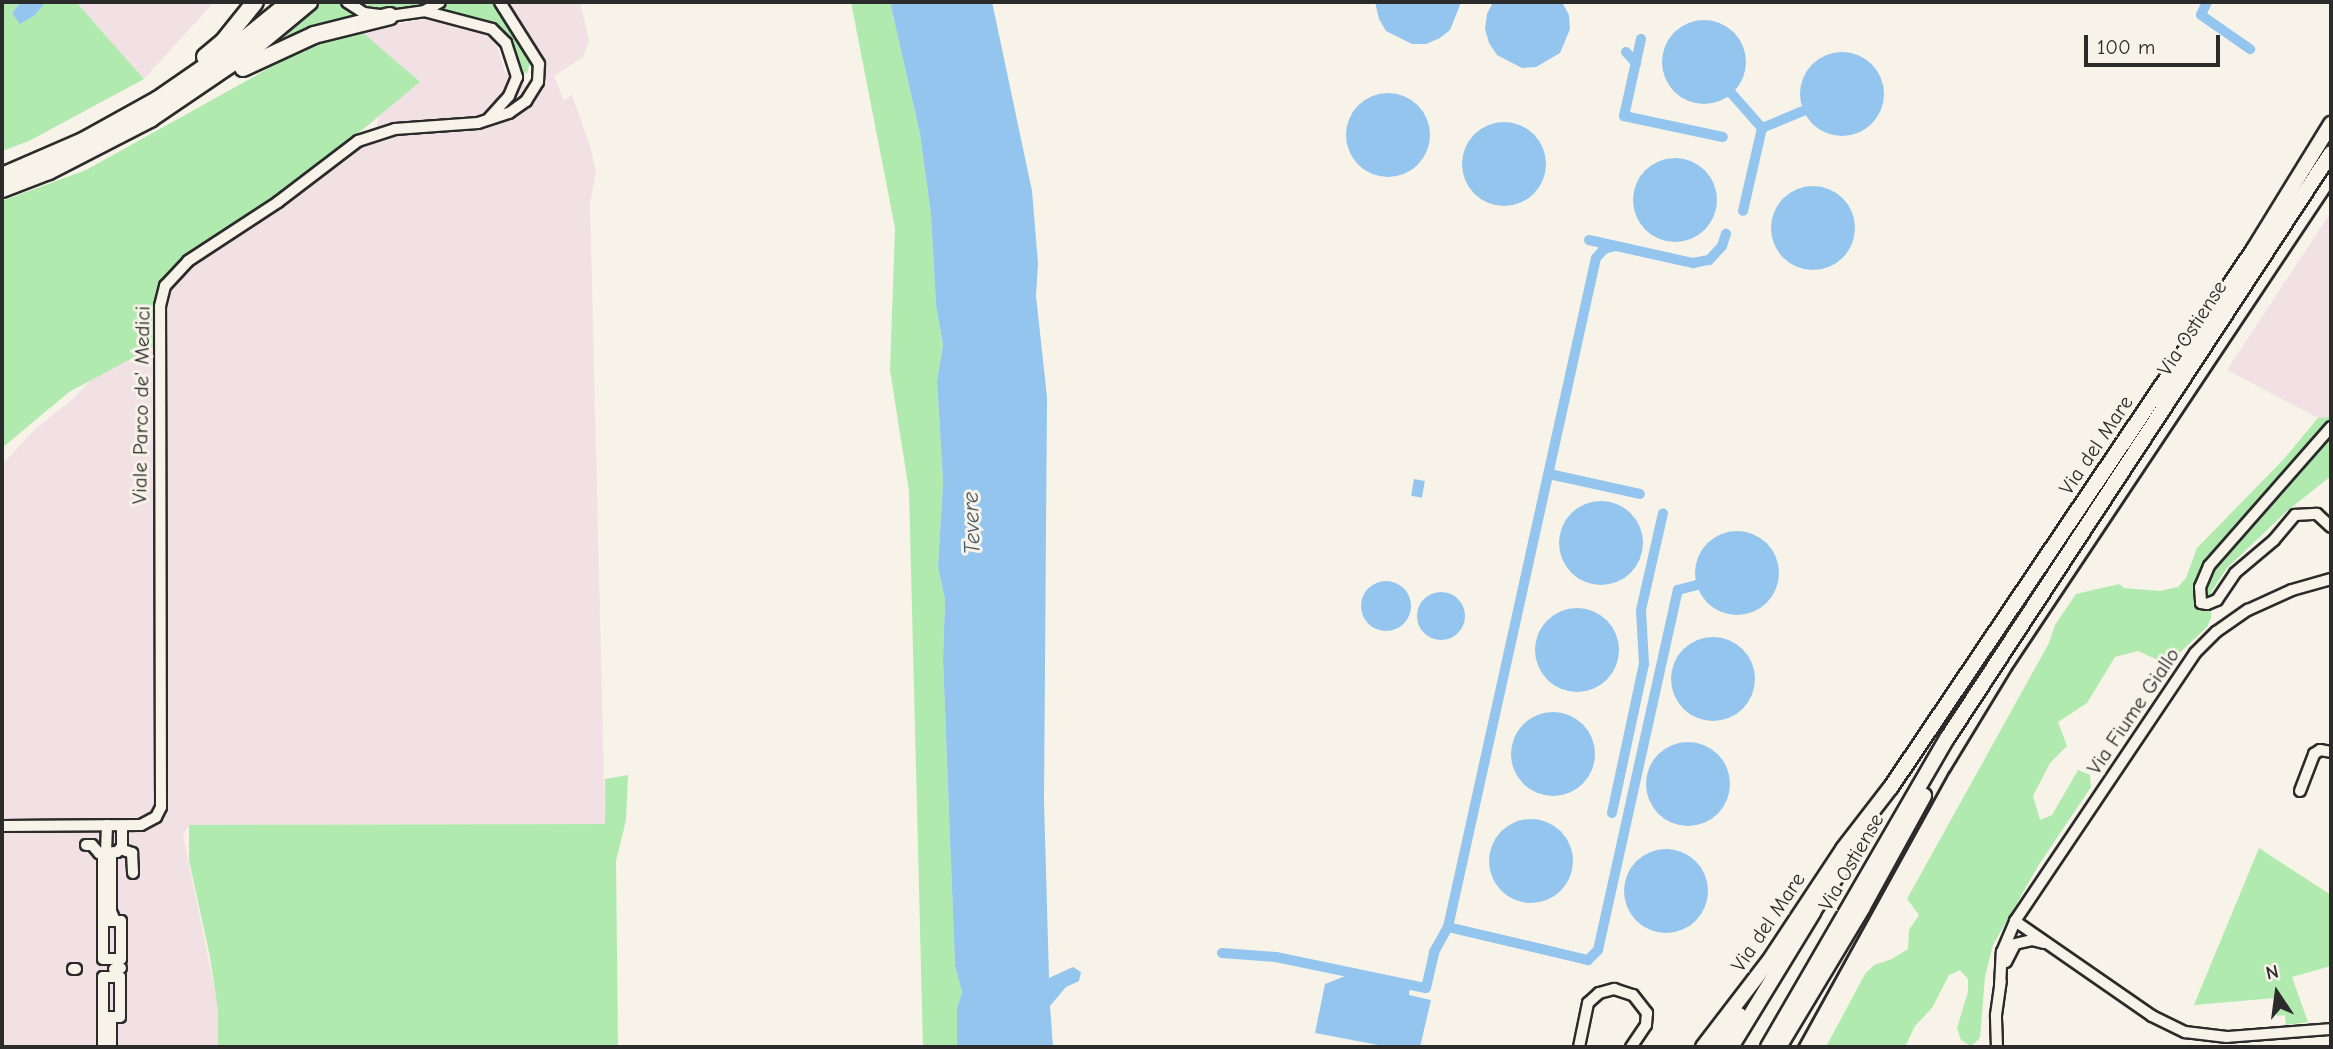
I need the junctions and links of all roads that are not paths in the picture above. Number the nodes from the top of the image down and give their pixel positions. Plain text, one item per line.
1 (255, 2) edge
2 (290, 2) edge
3 (309, 2) edge
4 (346, 2) edge
5 (440, 2) edge
6 (500, 2) edge
7 (424, 11) junction
8 (390, 16) junction
9 (281, 18) junction
10 (517, 77) junction
11 (197, 90) junction
12 (531, 93) junction
13 (157, 100) junction
14 (489, 118) junction
15 (2331, 124) edge
16 (2331, 153) edge
17 (2326, 171) edge
18 (2, 176) edge
19 (2, 189) edge
20 (2331, 426) edge
21 (2331, 527) edge
22 (2331, 579) edge
23 (1974, 701) junction
24 (2331, 752) edge
25 (1891, 787) junction
26 (2300, 791) dead end
27 (107, 825) junction
28 (122, 825) junction
29 (2, 826) edge
30 (93, 826) junction
31 (110, 852) junction
32 (132, 873) dead end
33 (1820, 902) junction
34 (1802, 911) junction
35 (103, 921) junction
36 (115, 921) junction
37 (2015, 922) junction
38 (2052, 945) junction
39 (2000, 986) junction
40 (2331, 1029) edge
41 (103, 1047) edge
42 (111, 1047) edge
43 (1579, 1047) edge
44 (1631, 1047) edge
45 (1691, 1047) edge
46 (1703, 1047) edge
47 (1717, 1047) edge
48 (1731, 1047) edge
49 (1768, 1047) edge
50 (1779, 1047) edge
51 (1997, 1047) edge

1 - 13 highway
2 - 9 highway
3 - 9 highway
4 - 8 street
5 - 7 street
6 - 12 street
7 - 8 street
7 - 10 street
8 - 11 highway
9 - 11 highway
9 - 13 highway
10 - 12 street
10 - 14 street
11 - 19 highway
12 - 14 street, Viale Parco de' Medici
13 - 18 highway
14 - 28 street, Viale Parco de' Medici
15 - 25 main road, Via del Mare
16 - 17 main road, Via Ostiense
17 - 23 main road, Via Ostiense
20 - 21 street
22 - 37 street, Via Fiume Giallo
23 - 49 main road, Via Ostiense
23 - 50 main road, Via Ostiense
24 - 26 street
25 - 33 main road, Via del Mare
25 - 34 main road, Via del Mare
27 - 28 street
27 - 30 street
27 - 31 street
28 - 31 street
29 - 30 street
30 - 31 street
31 - 32 street
31 - 35 street
31 - 36 street
33 - 47 main road, Via del Mare
33 - 48 main road
34 - 45 main road
34 - 46 main road, Via del Mare
35 - 36 street
35 - 36 street
37 - 38 street
37 - 39 street, Via Fiume Giallo
38 - 39 street, Via Fiume Giallo
38 - 40 street
39 - 51 street, Via Fiume Giallo
41 - 42 street
43 - 44 street

